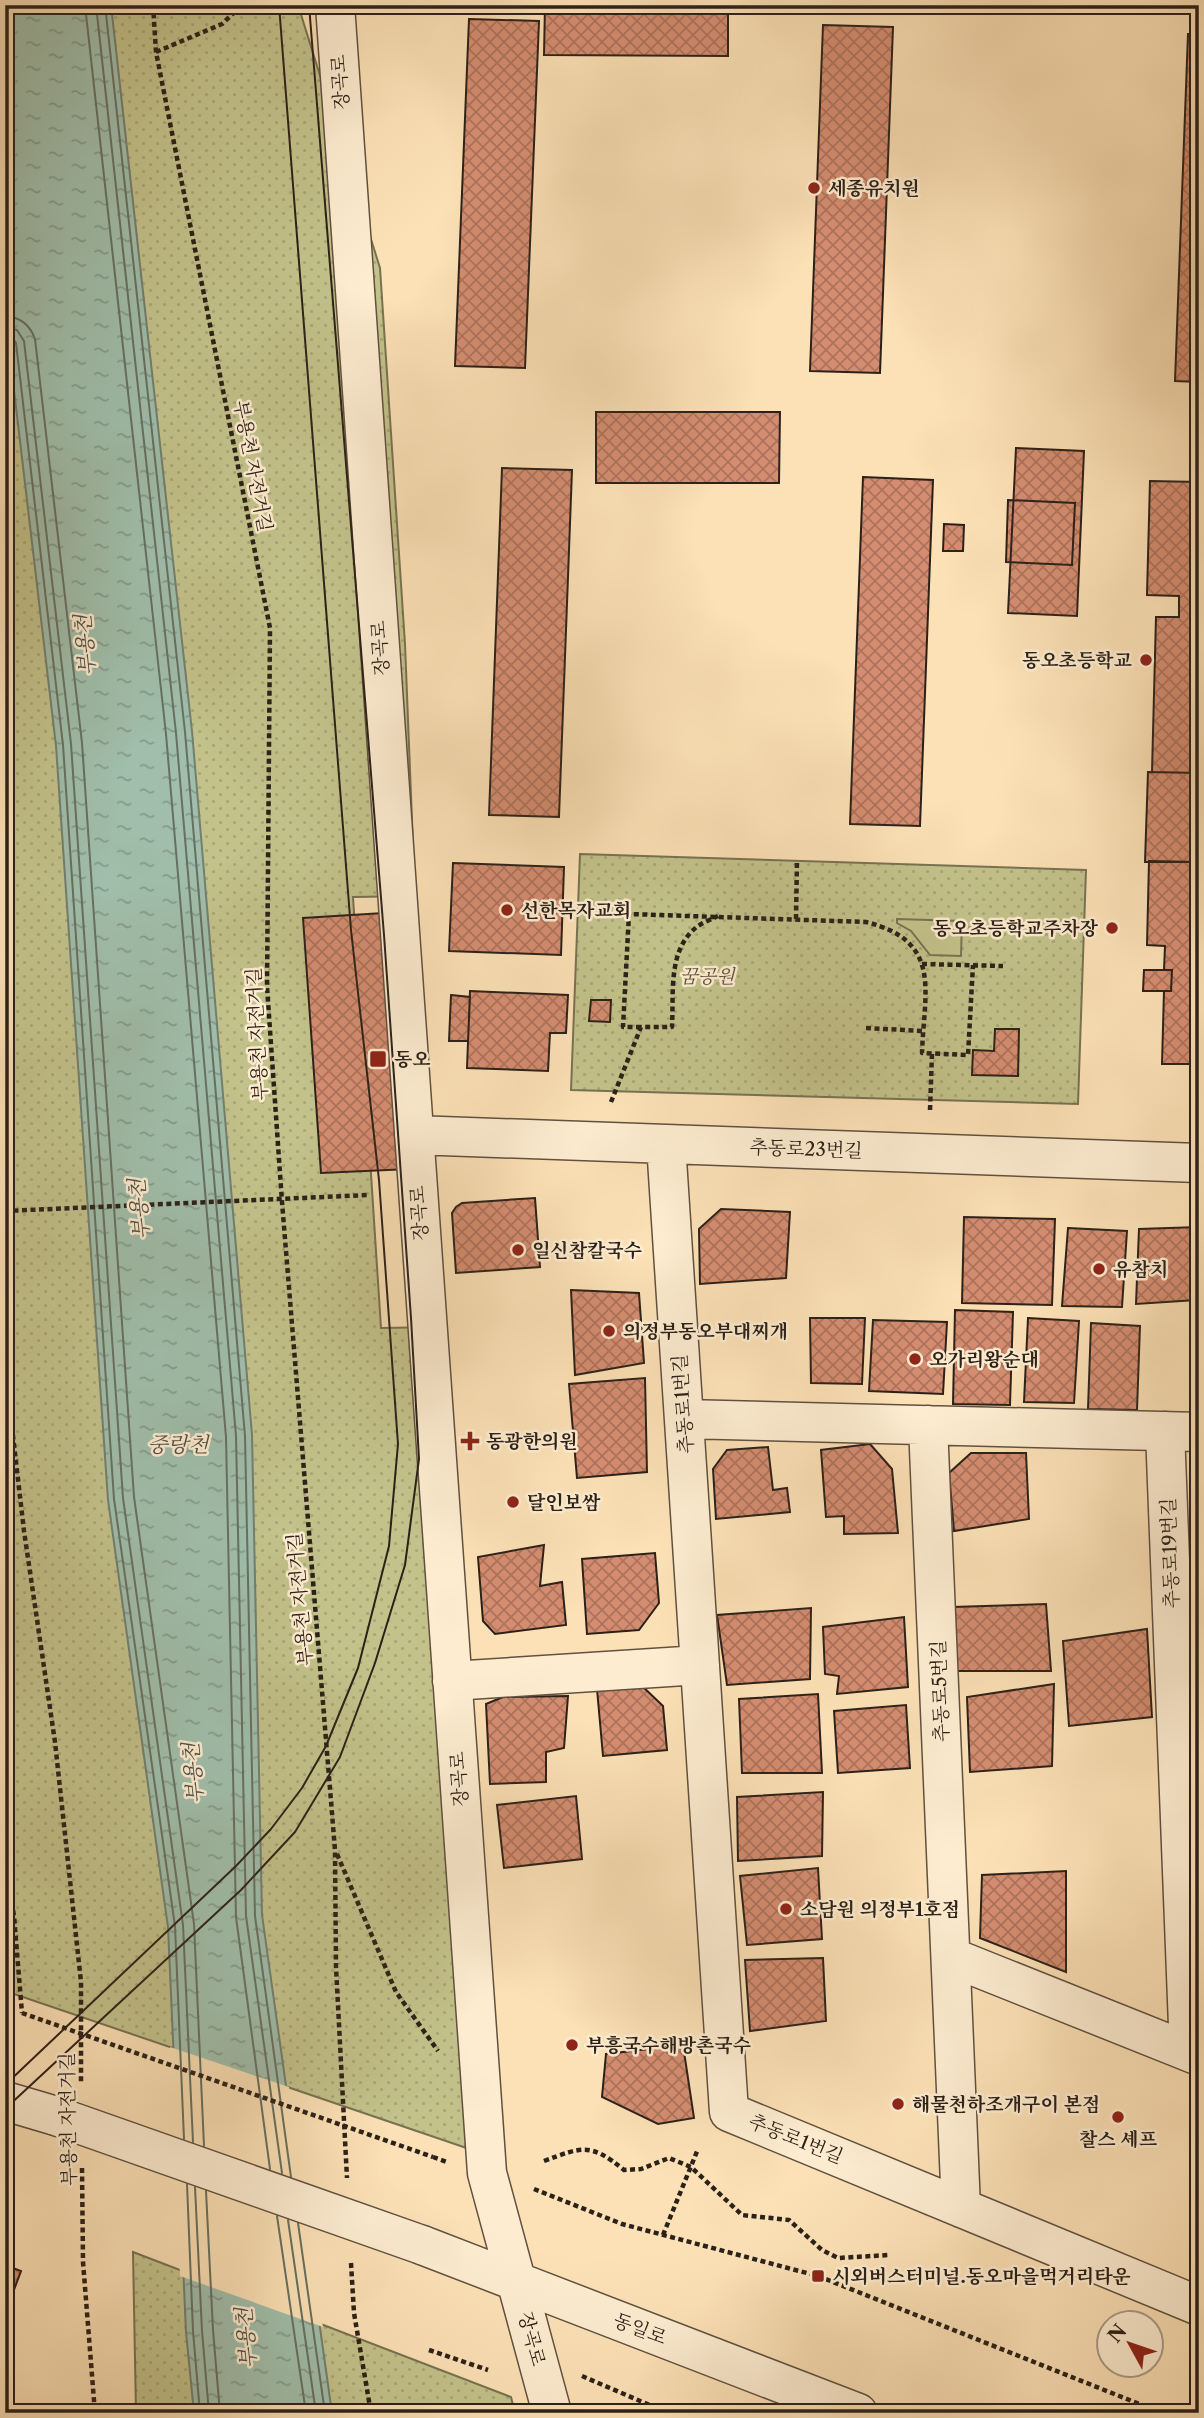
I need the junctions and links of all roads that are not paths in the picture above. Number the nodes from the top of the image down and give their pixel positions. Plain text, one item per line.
1 (335, 5) edge
2 (414, 1135) junction
3 (666, 1144) junction
4 (1199, 1163) edge
5 (684, 1419) junction
6 (928, 1425) junction
7 (1182, 1432) edge
8 (700, 1665) junction
9 (452, 1681) junction
10 (951, 1957) junction
11 (1194, 2054) edge
12 (5, 2101) edge
13 (961, 2208) junction
14 (516, 2281) junction
15 (1199, 2306) edge
16 (552, 2413) edge
17 (858, 2413) edge

1 - 2 street, 장곡로
2 - 3 street, 추동로23번길
2 - 9 street, 장곡로
3 - 4 street, 추동로23번길
3 - 5 street, 추동로1번길
5 - 6 street, 추동로19번길
5 - 8 street, 추동로1번길
6 - 7 street, 추동로19번길
6 - 10 street, 추동로5번길
7 - 11 street, 추동로19번길
8 - 9 street
8 - 13 street, 추동로1번길
9 - 14 street, 장곡로
10 - 11 street
10 - 13 street, 추동로5번길
12 - 14 street, 동일로, bridge
13 - 15 street, 추동로1번길
14 - 16 street, 장곡로
14 - 17 street, 동일로

